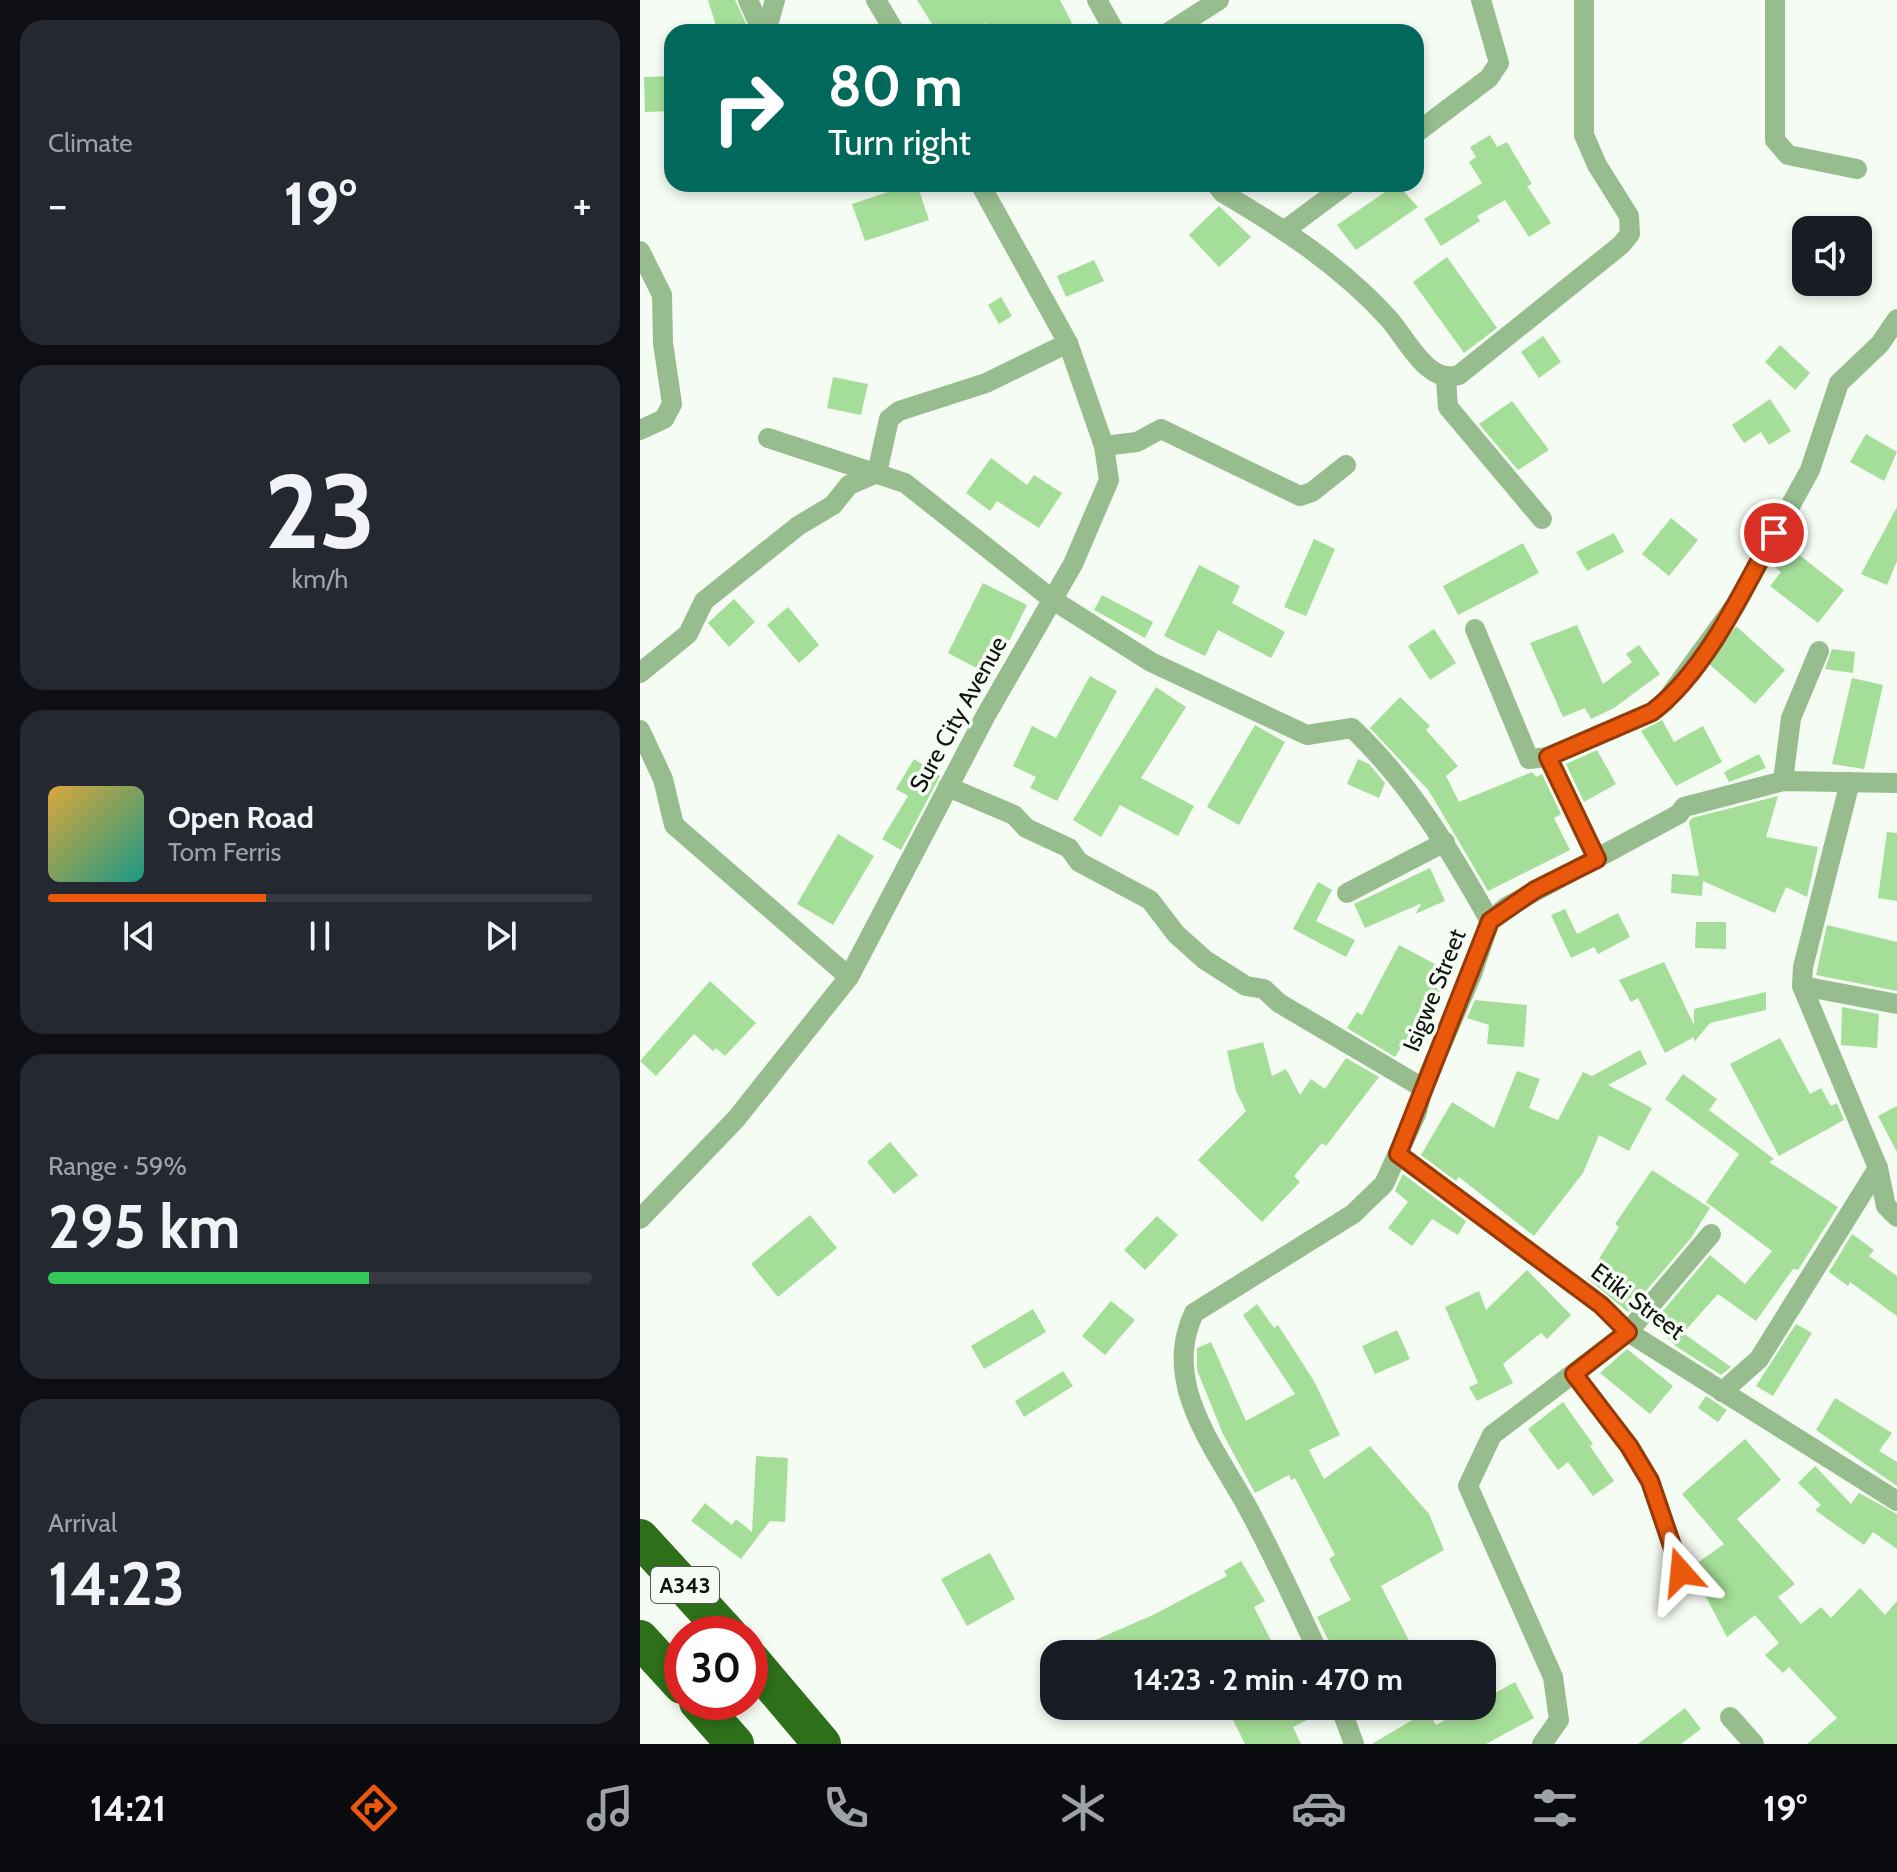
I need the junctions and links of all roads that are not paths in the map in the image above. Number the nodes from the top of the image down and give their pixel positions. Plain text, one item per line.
1 (775, 0) edge
2 (876, 0) edge
3 (1097, 0) edge
4 (1219, 0) edge
5 (1481, 0) edge
6 (1584, 0) edge
7 (1775, 0) edge
8 (757, 17) edge
9 (890, 24) edge
10 (1110, 24) edge
11 (1182, 24) edge
12 (1424, 127) edge
13 (1857, 169) dead end
14 (984, 192) edge
15 (1222, 192) edge
16 (1336, 192) edge
17 (1285, 230) junction
18 (640, 251) edge
19 (1897, 319) edge
20 (1068, 343) junction
21 (1446, 379) junction
22 (640, 430) edge
23 (768, 438) dead end
24 (1104, 446) junction
25 (1346, 465) dead end
26 (877, 473) junction
27 (1542, 519) dead end
28 (1053, 600) junction
29 (1475, 629) dead end
30 (1819, 651) dead end
31 (640, 673) edge
32 (640, 730) edge
33 (1548, 757) junction
34 (1783, 781) junction
35 (1850, 782) junction
36 (1897, 783) edge
37 (948, 787) junction
38 (1445, 842) junction
39 (1597, 859) junction
40 (1347, 893) dead end
41 (1490, 921) junction
42 (849, 977) junction
43 (1802, 986) junction
44 (1897, 1004) edge
45 (1423, 1088) junction
46 (1398, 1154) junction
47 (1878, 1168) junction
48 (1897, 1217) edge
49 (640, 1219) edge
50 (1711, 1234) dead end
51 (1628, 1332) junction
52 (1574, 1374) junction
53 (1722, 1392) junction
54 (1897, 1501) edge
55 (640, 1538) edge
56 (1681, 1572) dead end
57 (712, 1616) edge
58 (640, 1639) edge
59 (1312, 1640) edge
60 (664, 1665) edge
61 (768, 1680) edge
62 (1730, 1717) dead end
63 (714, 1720) edge
64 (1345, 1720) edge
65 (735, 1744) edge
66 (822, 1744) edge
67 (1354, 1744) edge
68 (1542, 1744) edge
69 (1754, 1744) edge

1 - 8 street
2 - 9 street
3 - 10 street
4 - 11 street
5 - 12 street
6 - 21 street
7 - 13 street
14 - 20 street, Sure City Avenue
15 - 17 street
16 - 17 street
17 - 21 street
18 - 22 street
19 - 33 street
20 - 24 street, Sure City Avenue
20 - 26 street
21 - 27 street
23 - 26 street
24 - 25 street
24 - 28 street, Sure City Avenue
26 - 28 street
26 - 31 street
28 - 37 street, Sure City Avenue
28 - 38 street
29 - 33 street
30 - 34 street
32 - 42 street
33 - 39 street
34 - 35 street, Isigwe Street
34 - 39 street, Isigwe Street
35 - 36 street, Isigwe Street
35 - 43 street
37 - 42 street, Sure City Avenue
37 - 45 street
38 - 40 street
38 - 41 street
39 - 41 street, Isigwe Street
41 - 45 street, Isigwe Street
42 - 49 street, Sure City Avenue
43 - 44 street
43 - 47 street
45 - 46 street, Isigwe Street
46 - 51 street, Etiki Street
46 - 59 street, Isigwe Street
47 - 48 street
47 - 53 street
50 - 51 street
51 - 52 street
51 - 53 street, Etiki Street
52 - 56 street
52 - 68 street
53 - 54 street, Etiki Street
55 - 57 highway, A343
58 - 60 highway
61 - 66 highway
62 - 69 street
63 - 65 highway
64 - 67 street

